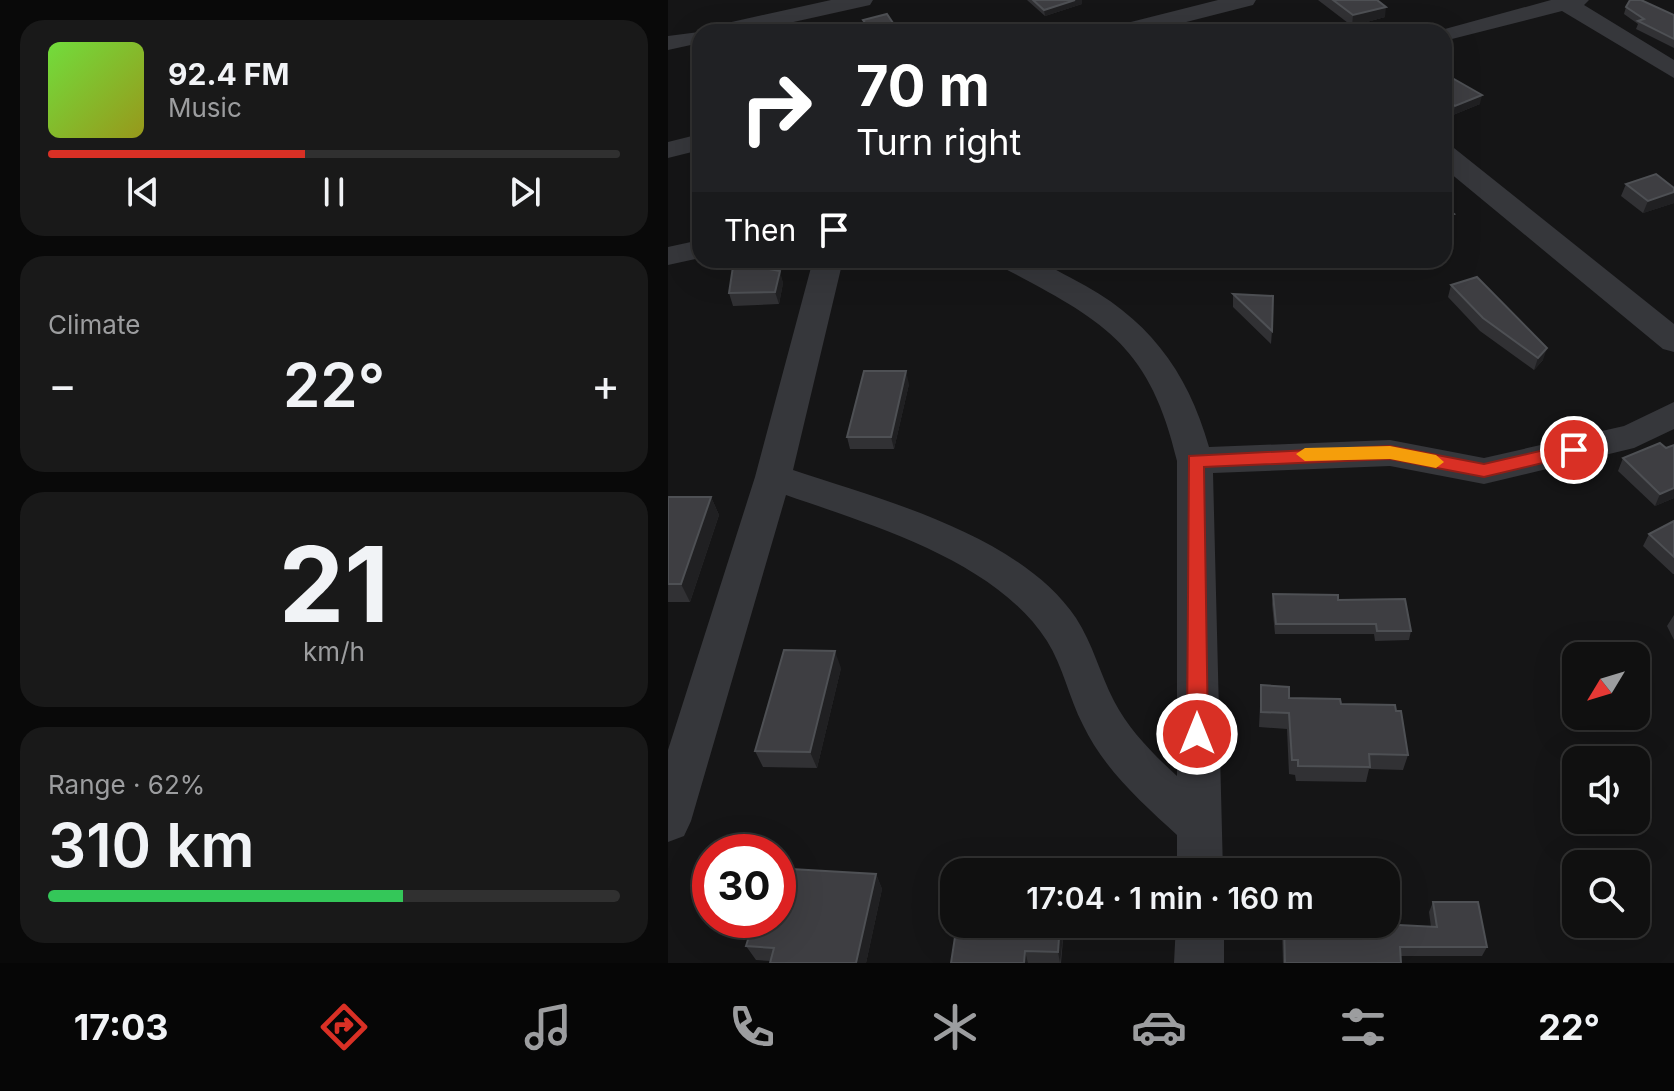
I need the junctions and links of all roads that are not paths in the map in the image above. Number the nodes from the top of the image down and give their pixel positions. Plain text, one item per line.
1 (862, 0) edge
2 (1245, 0) edge
3 (1572, 2) edge
4 (754, 24) edge
5 (1150, 24) edge
6 (1452, 32) edge
7 (692, 38) edge
8 (668, 43) edge
9 (1674, 71) edge
10 (692, 144) edge
11 (668, 150) edge
12 (1452, 161) edge
13 (692, 251) edge
14 (668, 256) edge
15 (826, 268) edge
16 (1025, 268) edge
17 (1674, 341) edge
18 (1674, 414) edge
19 (1195, 461) junction
20 (773, 477) junction
21 (668, 821) edge
22 (1198, 825) junction
23 (1199, 858) edge
24 (1200, 938) edge
25 (1199, 963) edge

1 - 4 street
2 - 5 street
3 - 6 street
3 - 9 street
7 - 8 street
10 - 11 street
12 - 17 street
13 - 14 street
15 - 20 street
16 - 19 street
18 - 19 street
19 - 22 street
20 - 21 street
20 - 22 street
22 - 23 street
24 - 25 street

